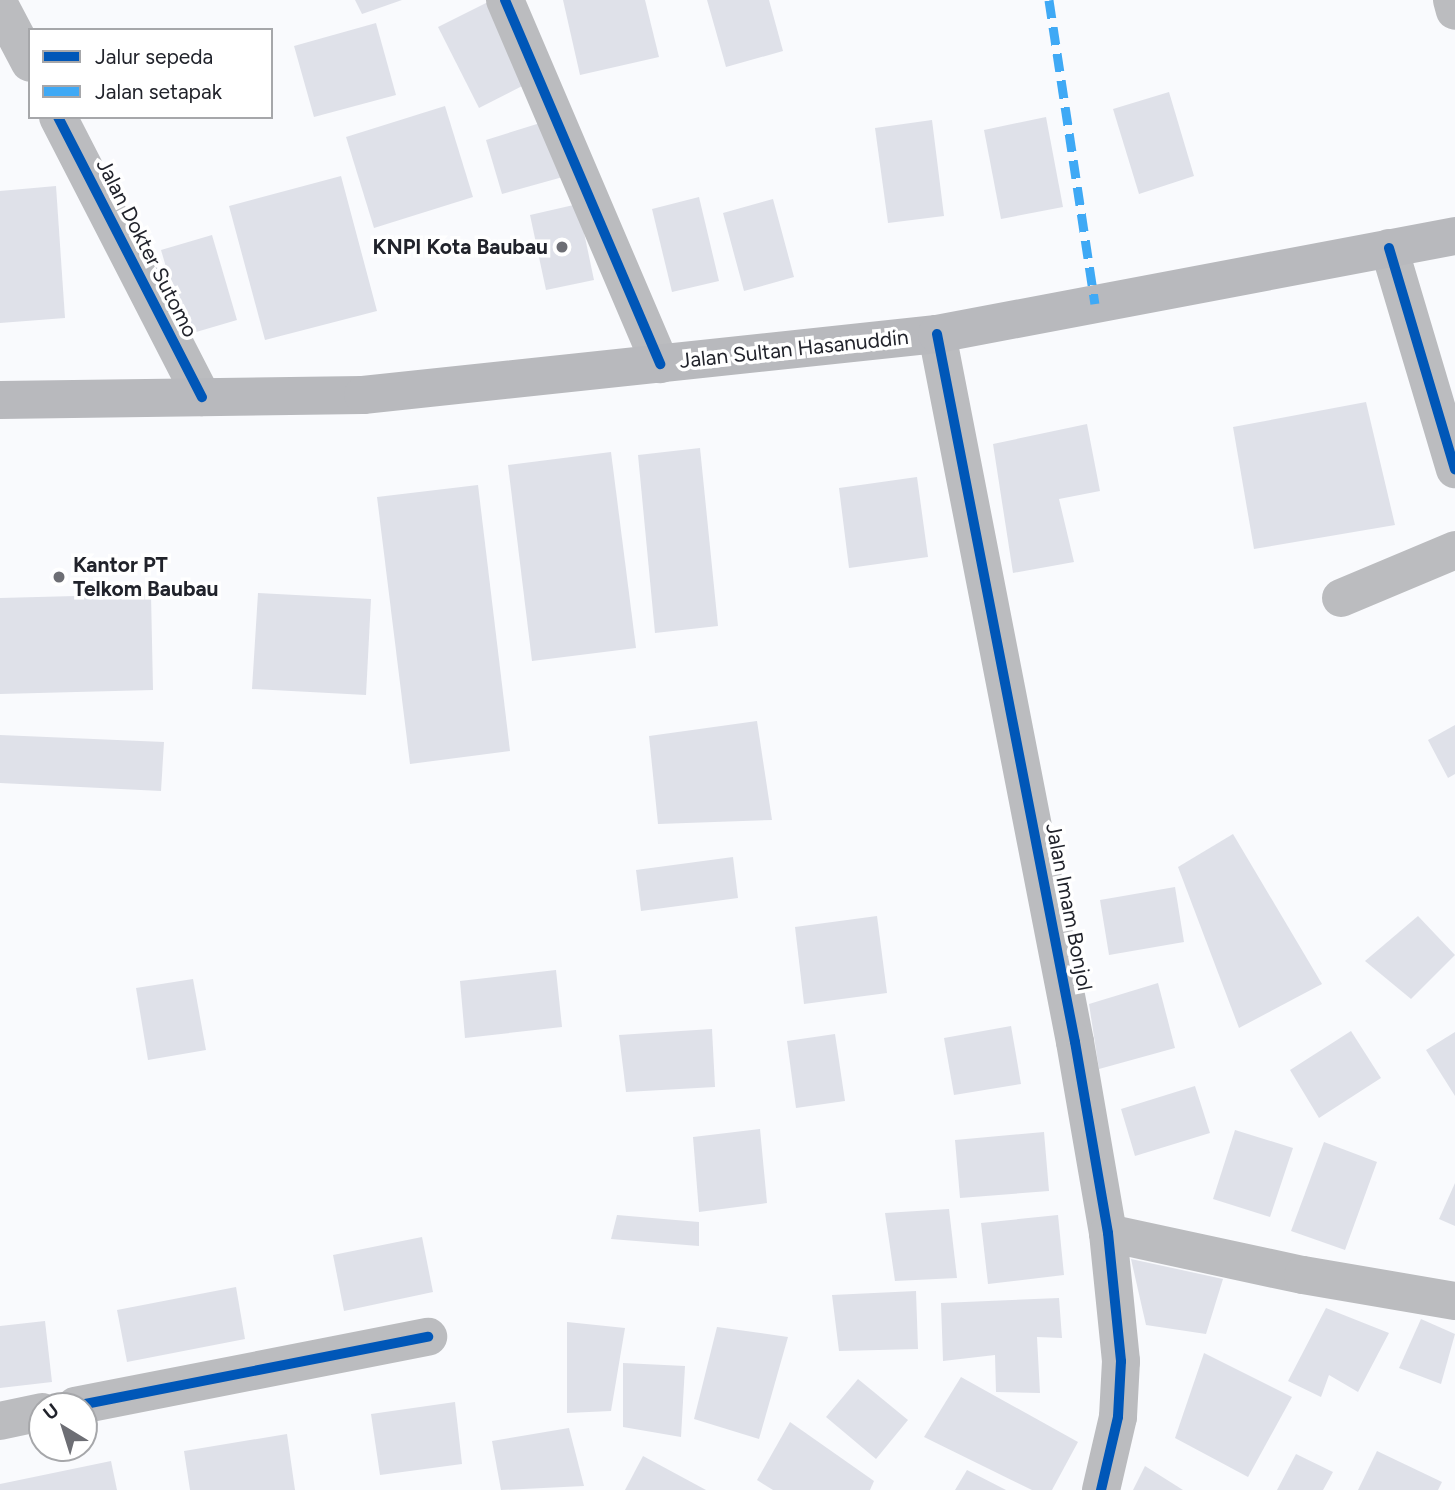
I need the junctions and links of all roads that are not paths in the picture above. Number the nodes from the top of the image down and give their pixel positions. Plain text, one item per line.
1 (505, 0) edge
2 (1452, 0) edge
3 (0, 6) edge
4 (1455, 10) edge
5 (28, 59) edge
6 (59, 119) edge
7 (1455, 236) edge
8 (1389, 248) junction
9 (937, 334) junction
10 (660, 364) junction
11 (202, 397) junction
12 (0, 400) edge
13 (1455, 469) edge
14 (1455, 550) edge
15 (1341, 598) dead end
16 (1108, 1233) junction
17 (1455, 1301) edge
18 (428, 1337) dead end
19 (98, 1402) edge
20 (28, 1415) edge
21 (0, 1420) edge
22 (1101, 1490) edge

1 - 10 street
2 - 4 street
3 - 5 street
6 - 11 street, Jalan Dokter Sutomo
7 - 8 highway, Jalan Sultan Hasanuddin
8 - 9 highway, Jalan Sultan Hasanuddin
8 - 13 street
9 - 10 highway, Jalan Sultan Hasanuddin
9 - 16 street, Jalan Imam Bonjol
10 - 11 highway, Jalan Sultan Hasanuddin
11 - 12 highway, Jalan Sultan Hasanuddin
14 - 15 street
16 - 17 street
16 - 22 street, Jalan Imam Bonjol
18 - 19 street
20 - 21 street

